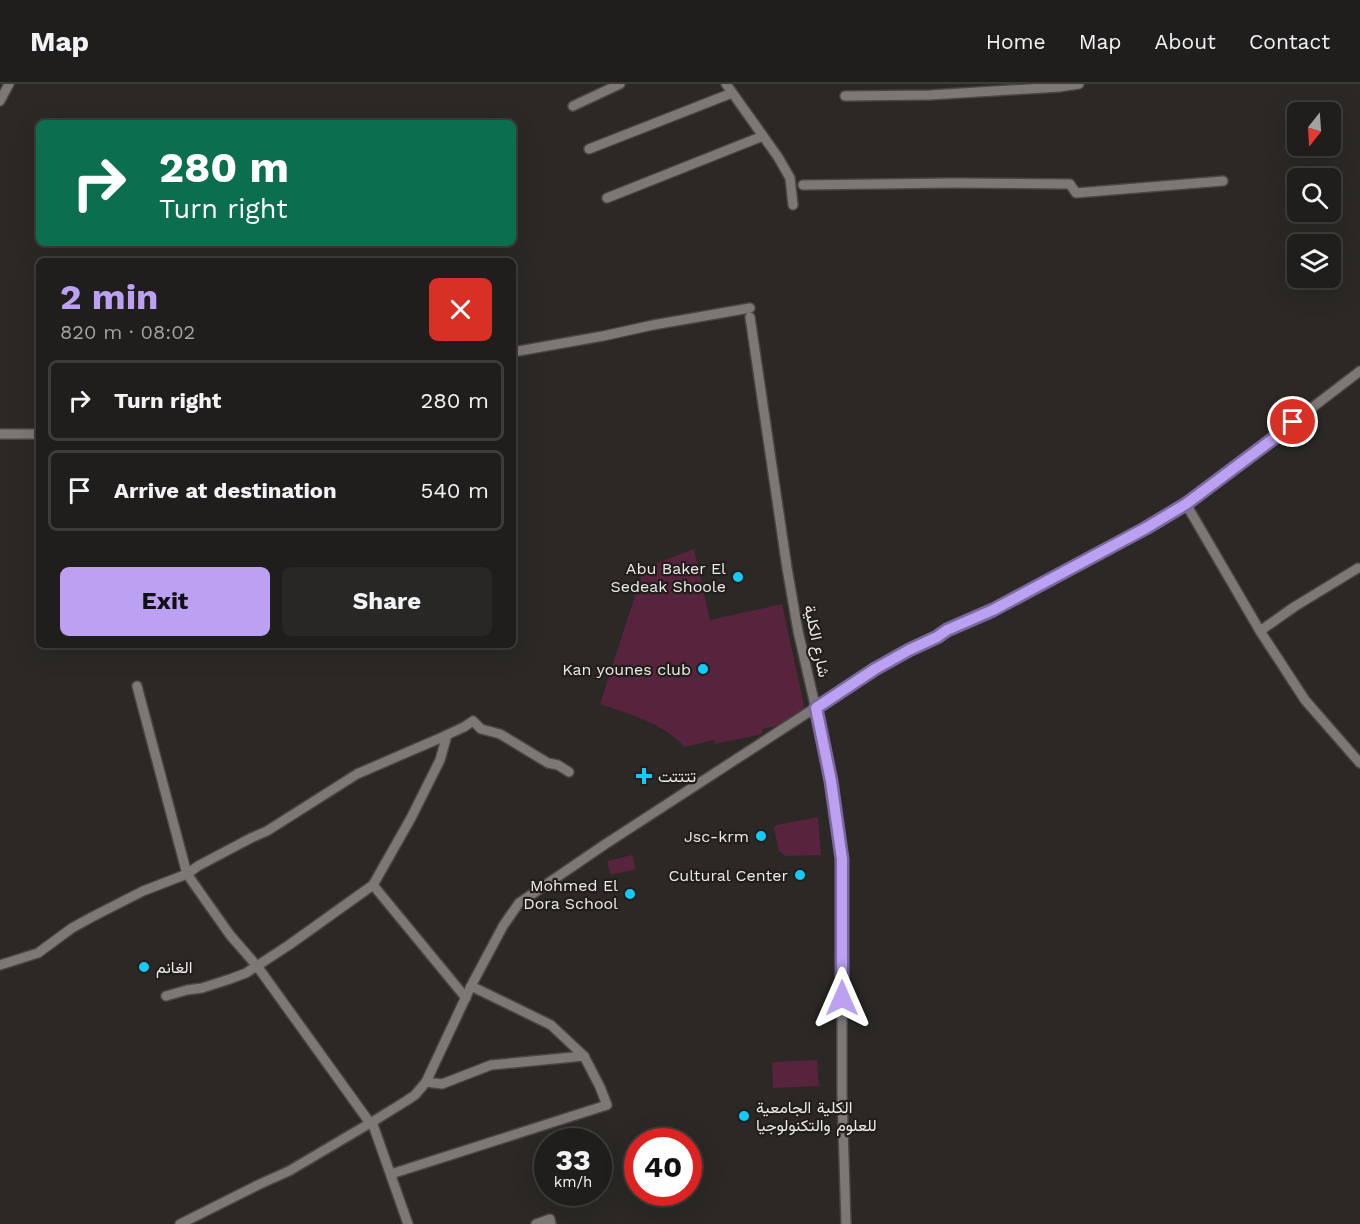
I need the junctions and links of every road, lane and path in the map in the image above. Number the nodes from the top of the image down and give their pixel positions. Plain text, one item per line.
1 (9, 84) edge
2 (620, 84) edge
3 (726, 84) edge
4 (1079, 84) edge
5 (732, 93) junction
6 (845, 96) dead end
7 (0, 100) edge
8 (573, 106) dead end
9 (763, 136) junction
10 (589, 149) dead end
11 (1223, 182) dead end
12 (803, 185) dead end
13 (607, 198) dead end
14 (793, 205) dead end
15 (516, 351) edge
16 (1360, 371) edge
17 (0, 434) edge
18 (36, 434) edge
19 (1186, 504) junction
20 (1358, 568) dead end
21 (1260, 631) junction
22 (137, 686) dead end
23 (816, 708) junction
24 (447, 735) junction
25 (1360, 763) edge
26 (569, 772) dead end
27 (187, 873) junction
28 (373, 885) junction
29 (0, 965) edge
30 (257, 966) junction
31 (471, 986) junction
32 (166, 996) dead end
33 (466, 998) junction
34 (584, 1056) junction
35 (426, 1082) junction
36 (371, 1122) junction
37 (391, 1174) junction
38 (180, 1224) edge
39 (408, 1224) edge
40 (536, 1224) edge
41 (551, 1224) edge
42 (846, 1224) edge
43 (851, 1224) edge

1 - 7 street
2 - 8 street
3 - 5 street
4 - 6 street
5 - 9 street
5 - 10 street
9 - 13 street
9 - 14 street
11 - 12 street
15 - 23 street, شارع الكلية
16 - 19 street
17 - 18 street
19 - 21 street
19 - 23 street
20 - 21 street
21 - 25 street
22 - 27 street
23 - 31 street
23 - 42 street, شارع الكلية
24 - 26 street
24 - 27 street
24 - 28 street
27 - 29 street
27 - 30 street
28 - 30 street
28 - 33 street
30 - 32 street
30 - 36 street
31 - 33 street
31 - 34 street
33 - 35 street
34 - 35 street
34 - 37 street
35 - 36 street
36 - 37 street
36 - 38 street
37 - 39 street
40 - 41 street
42 - 43 street

